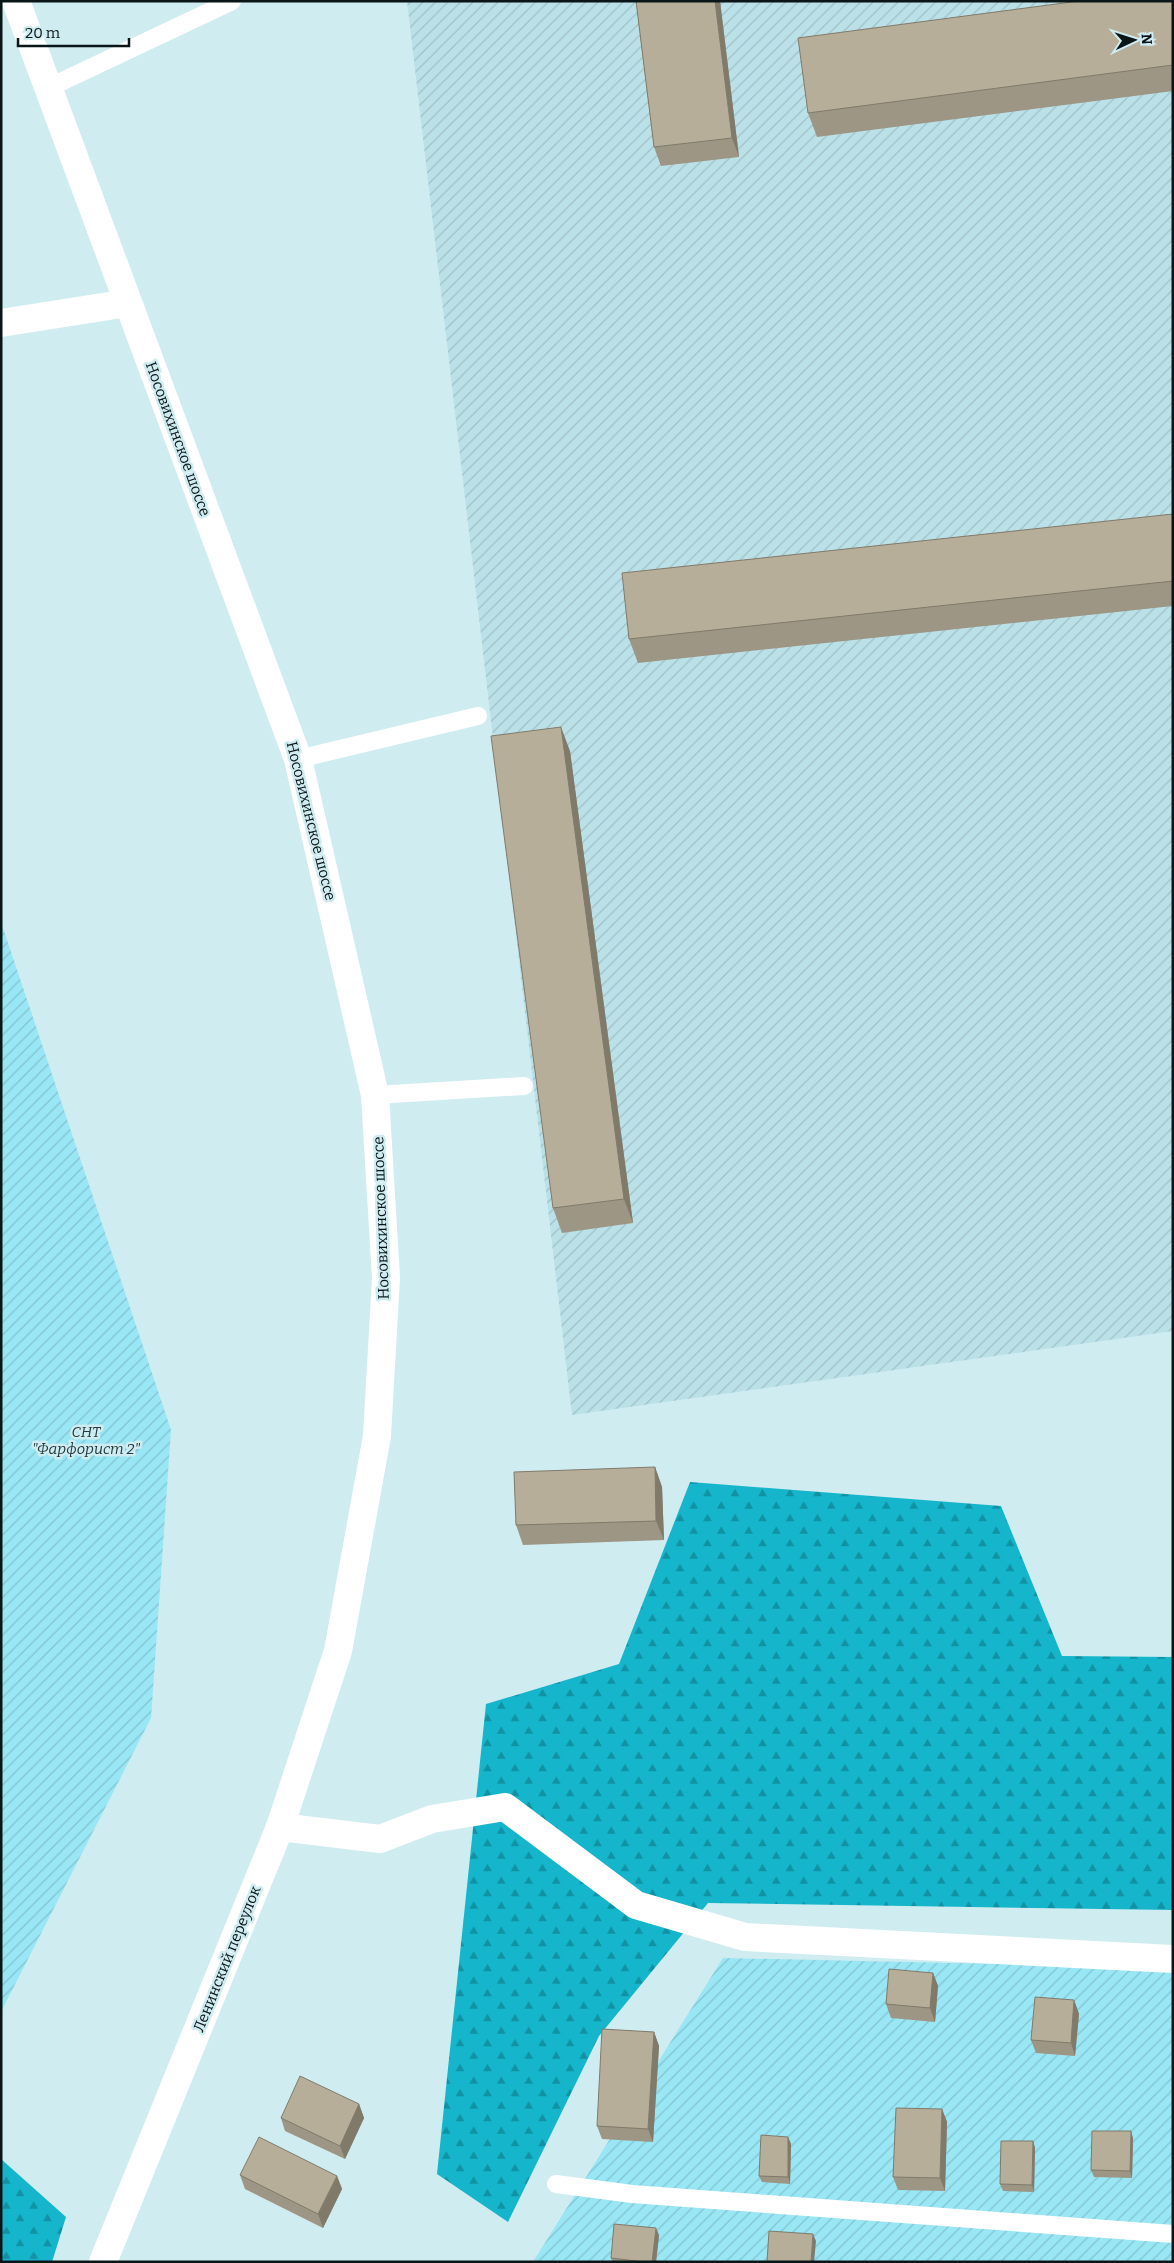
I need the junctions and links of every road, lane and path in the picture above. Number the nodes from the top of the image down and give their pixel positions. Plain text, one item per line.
1 (16, 1) edge
2 (232, 1) edge
3 (48, 88) junction
4 (128, 304) junction
5 (1, 323) edge
6 (478, 716) dead end
7 (298, 758) junction
8 (524, 1086) dead end
9 (375, 1095) junction
10 (338, 1651) joint
11 (280, 1827) junction
12 (1173, 1959) edge
13 (556, 2184) dead end
14 (1173, 2234) edge
15 (103, 2262) edge

1 - 3 main road, Носовихинское шоссе
2 - 3 lane
3 - 4 main road, Носовихинское шоссе
4 - 5 main road
4 - 7 main road, Носовихинское шоссе
6 - 7 lane
7 - 9 main road, Носовихинское шоссе
8 - 9 lane
9 - 10 main road, Носовихинское шоссе
10 - 11 main road, Ленинский переулок
11 - 12 main road
11 - 15 main road, Ленинский переулок
13 - 14 lane

